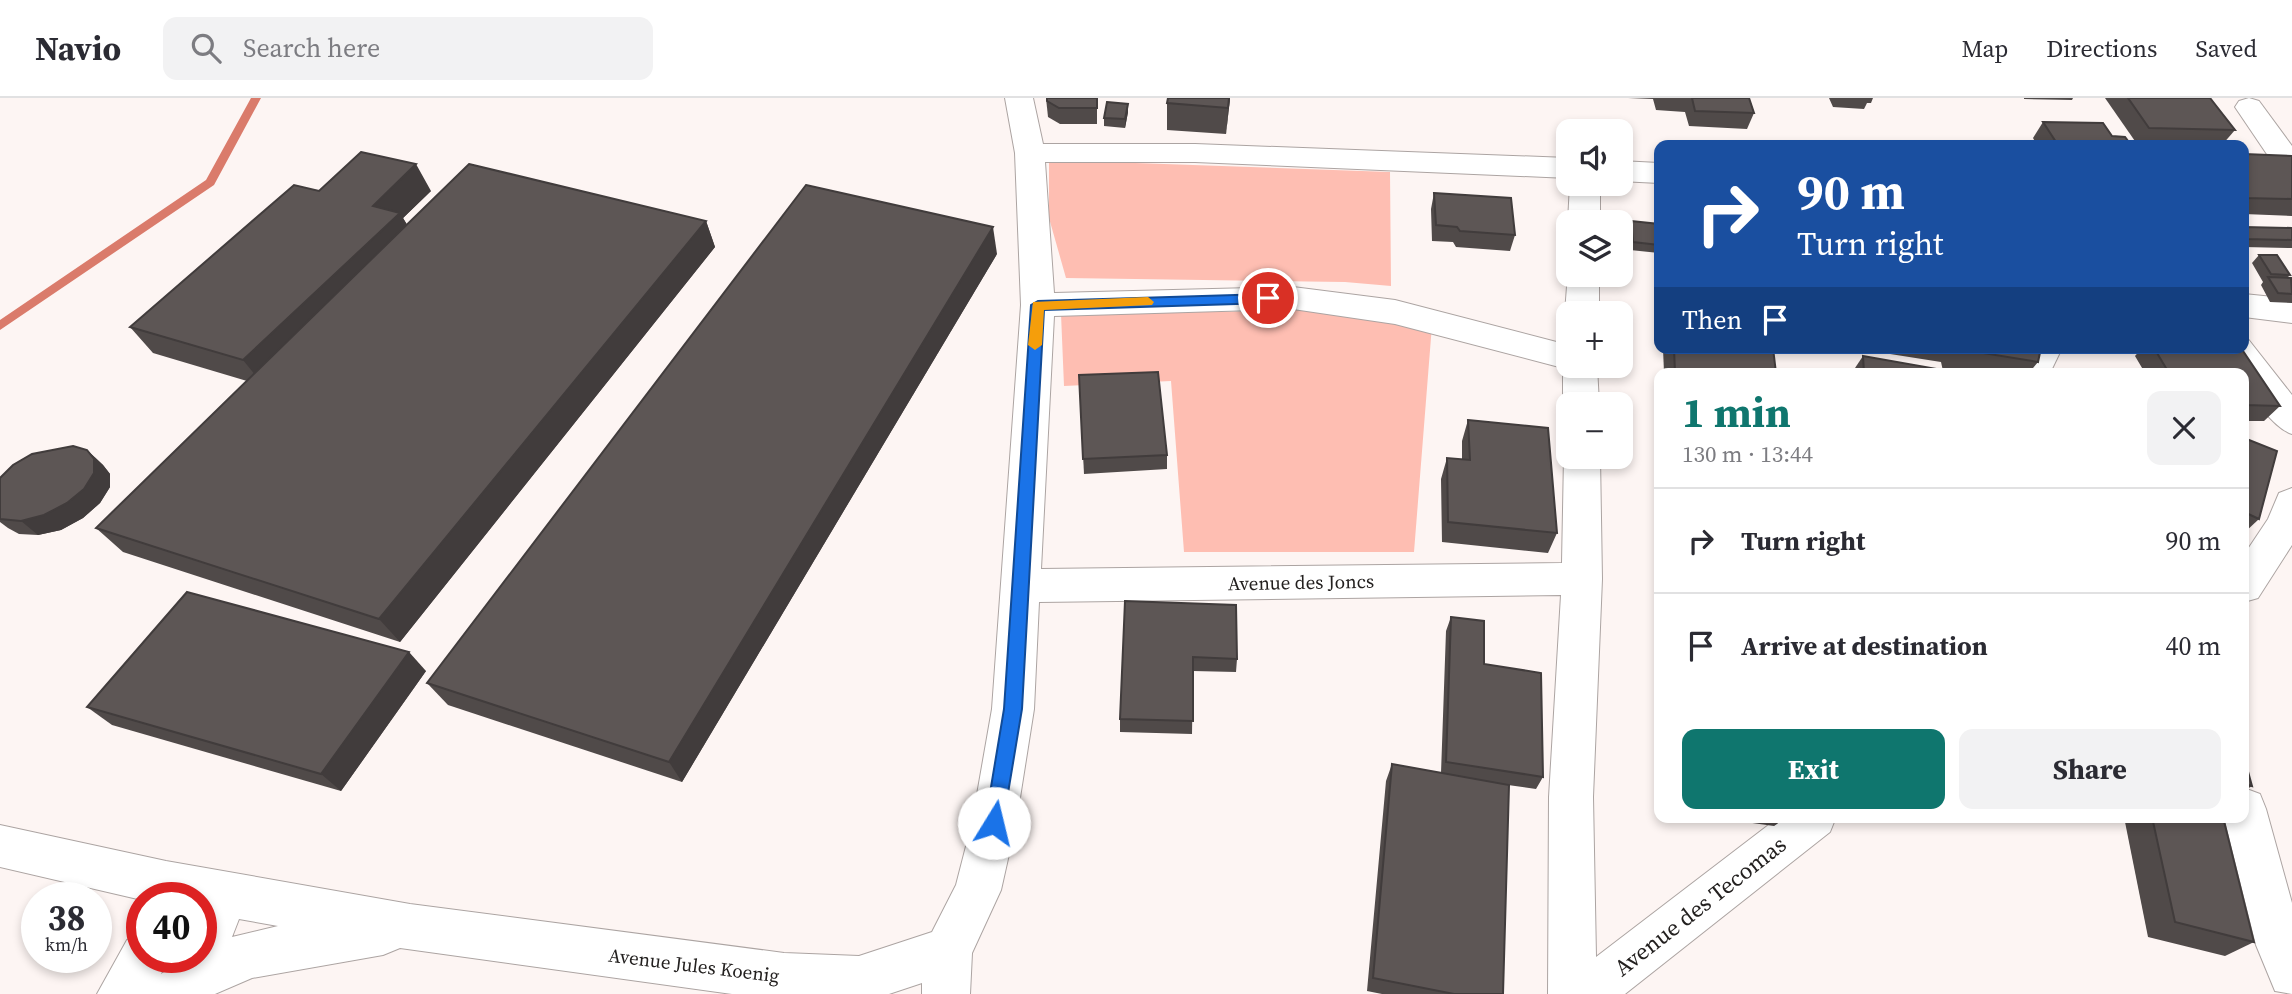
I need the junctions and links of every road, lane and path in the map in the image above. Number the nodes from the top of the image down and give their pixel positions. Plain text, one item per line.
1 (1019, 98) edge
2 (2249, 107) dead end
3 (1030, 153) junction
4 (1556, 167) edge
5 (2292, 168) edge
6 (1633, 172) edge
7 (1654, 173) edge
8 (1038, 305) junction
9 (2249, 306) edge
10 (2292, 310) edge
11 (1556, 354) edge
12 (2241, 354) edge
13 (2292, 421) edge
14 (1582, 469) edge
15 (2292, 503) edge
16 (2249, 578) edge
17 (1582, 579) junction
18 (1021, 586) junction
19 (1806, 823) edge
20 (2247, 823) edge
21 (0, 845) edge
22 (135, 882) edge
23 (217, 894) edge
24 (222, 894) junction
25 (217, 915) edge
26 (410, 927) junction
27 (217, 966) edge
28 (137, 973) edge
29 (947, 973) edge
30 (2292, 974) edge
31 (121, 994) edge
32 (1572, 994) edge
33 (1586, 994) edge

1 - 3 street, Avenue Jules Koenig
2 - 5 street
3 - 4 street
3 - 8 street, Avenue Jules Koenig
6 - 7 street
8 - 11 street
8 - 18 street, Avenue Jules Koenig
9 - 10 street
12 - 13 street
14 - 17 street
15 - 16 street
17 - 18 street, Avenue des Joncs
17 - 32 street
18 - 29 street, Avenue Jules Koenig
19 - 33 street, Avenue des Tecomas
20 - 30 street
21 - 22 street, Avenue Jules Koenig
23 - 24 street, Avenue Jules Koenig
24 - 25 street
24 - 26 street, Avenue Jules Koenig
26 - 27 street
26 - 29 street, Avenue Jules Koenig
28 - 31 street

